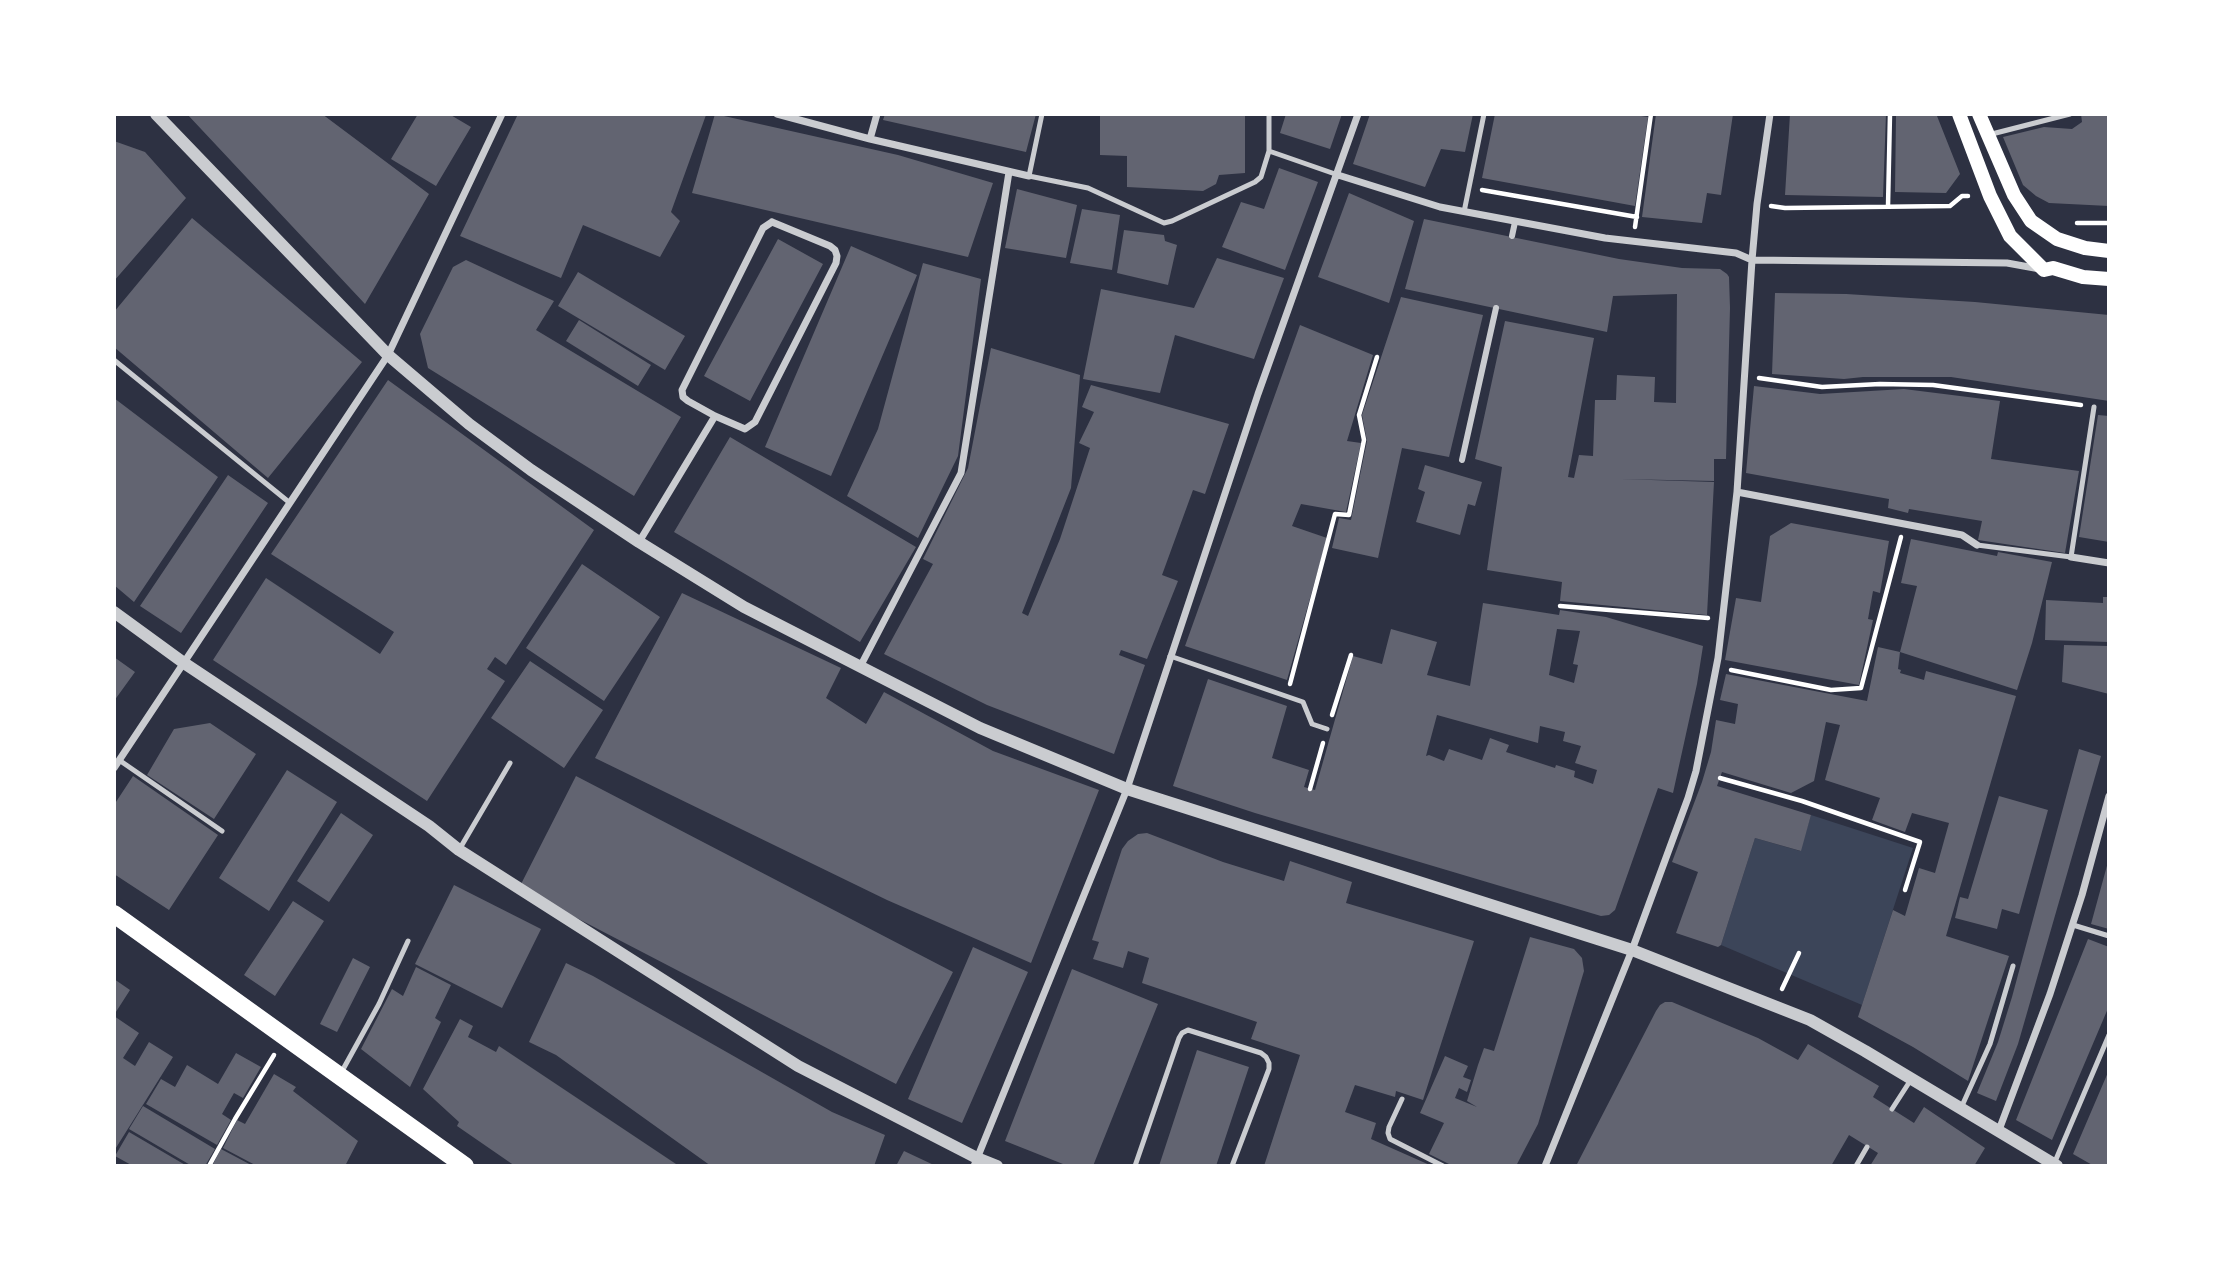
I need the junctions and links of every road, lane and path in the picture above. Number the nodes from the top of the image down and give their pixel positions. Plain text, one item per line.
1 (156, 114) edge
2 (502, 114) edge
3 (777, 114) edge
4 (877, 114) edge
5 (1042, 114) edge
6 (1269, 114) edge
7 (1358, 114) edge
8 (1484, 114) edge
9 (1651, 114) edge
10 (1770, 114) edge
11 (1890, 114) edge
12 (1959, 114) edge
13 (1979, 114) edge
14 (2070, 114) edge
15 (1988, 135) junction
16 (870, 139) junction
17 (1269, 151) junction
18 (1009, 172) junction
19 (1338, 175) junction
20 (1029, 176) junction
21 (1469, 188) junction
22 (1962, 197) dead end
23 (1888, 206) junction
24 (1785, 208) dead end
25 (1464, 212) junction
26 (1637, 217) junction
27 (1515, 222) junction
28 (1512, 236) dead end
29 (1633, 241) junction
30 (2109, 251) edge
31 (1752, 260) junction
32 (2044, 270) junction
33 (2109, 279) edge
34 (1496, 308) dead end
35 (388, 355) junction
36 (1377, 357) dead end
37 (114, 360) edge
38 (1743, 376) junction
39 (2094, 407) joint
40 (715, 416) junction
41 (1462, 460) dead end
42 (1737, 492) junction
43 (290, 503) junction
44 (1904, 523) junction
45 (639, 542) junction
46 (1977, 545) joint
47 (2071, 557) junction
48 (2109, 563) edge
49 (1560, 606) dead end
50 (114, 612) edge
51 (1722, 619) junction
52 (1170, 656) junction
53 (184, 663) junction
54 (1716, 667) junction
55 (860, 668) junction
56 (1287, 696) junction
57 (1328, 729) dead end
58 (119, 760) junction
59 (510, 763) dead end
60 (114, 768) edge
61 (1720, 778) dead end
62 (1127, 789) junction
63 (2109, 796) edge
64 (222, 831) dead end
65 (460, 850) junction
66 (1905, 890) dead end
67 (114, 914) edge
68 (2073, 925) junction
69 (2109, 936) edge
70 (408, 941) dead end
71 (1632, 950) junction
72 (1799, 953) dead end
73 (2013, 966) dead end
74 (1774, 1005) junction
75 (2109, 1035) edge
76 (285, 1038) junction
77 (339, 1076) junction
78 (1912, 1078) junction
79 (1402, 1099) dead end
80 (1961, 1108) junction
81 (1892, 1109) dead end
82 (1999, 1130) junction
83 (1867, 1147) dead end
84 (976, 1162) edge
85 (2056, 1165) edge
86 (209, 1166) edge
87 (465, 1166) edge
88 (997, 1166) edge
89 (1135, 1166) edge
90 (1232, 1166) edge
91 (1443, 1166) edge
92 (1545, 1166) edge
93 (1856, 1166) edge

1 - 35 street
2 - 35 street
3 - 16 street
4 - 16 street
5 - 20 lane
6 - 17 lane
7 - 19 street
8 - 21 lane
9 - 26 path
10 - 31 street
11 - 23 path
12 - 32 main road
13 - 15 main road
14 - 15 lane
15 - 30 main road
16 - 18 street
17 - 19 lane
17 - 20 lane
18 - 20 street
18 - 55 street
19 - 25 street
19 - 52 street
21 - 25 lane
21 - 26 path
22 - 23 path
23 - 24 path
25 - 27 street
26 - 29 path
27 - 28 street
27 - 29 street
29 - 31 street
31 - 32 street
31 - 38 street
32 - 33 main road
34 - 41 street
35 - 43 street
35 - 45 street
36 - 56 path
37 - 43 lane
38 - 39 path
38 - 42 street
39 - 47 lane
40 - 40 street
40 - 45 street
42 - 44 street
42 - 51 street
43 - 53 street
44 - 46 street
44 - 54 path
45 - 55 street
46 - 47 lane
47 - 48 street
49 - 51 path
50 - 53 street
51 - 54 street
52 - 56 lane
52 - 62 street
53 - 58 street
53 - 65 street
54 - 71 street
55 - 62 street
56 - 57 lane
58 - 60 street
58 - 64 lane
59 - 65 lane
61 - 66 path
62 - 71 street
62 - 84 street
63 - 68 street
65 - 84 street
67 - 76 main road
68 - 69 lane
68 - 82 street
70 - 77 lane
71 - 74 street
71 - 92 street
72 - 74 path
73 - 80 lane
74 - 78 street
75 - 85 lane
76 - 77 main road
76 - 86 path
77 - 87 main road
78 - 80 street
78 - 81 lane
79 - 91 lane
80 - 82 street
82 - 85 street
83 - 93 lane
84 - 88 street
89 - 90 lane

